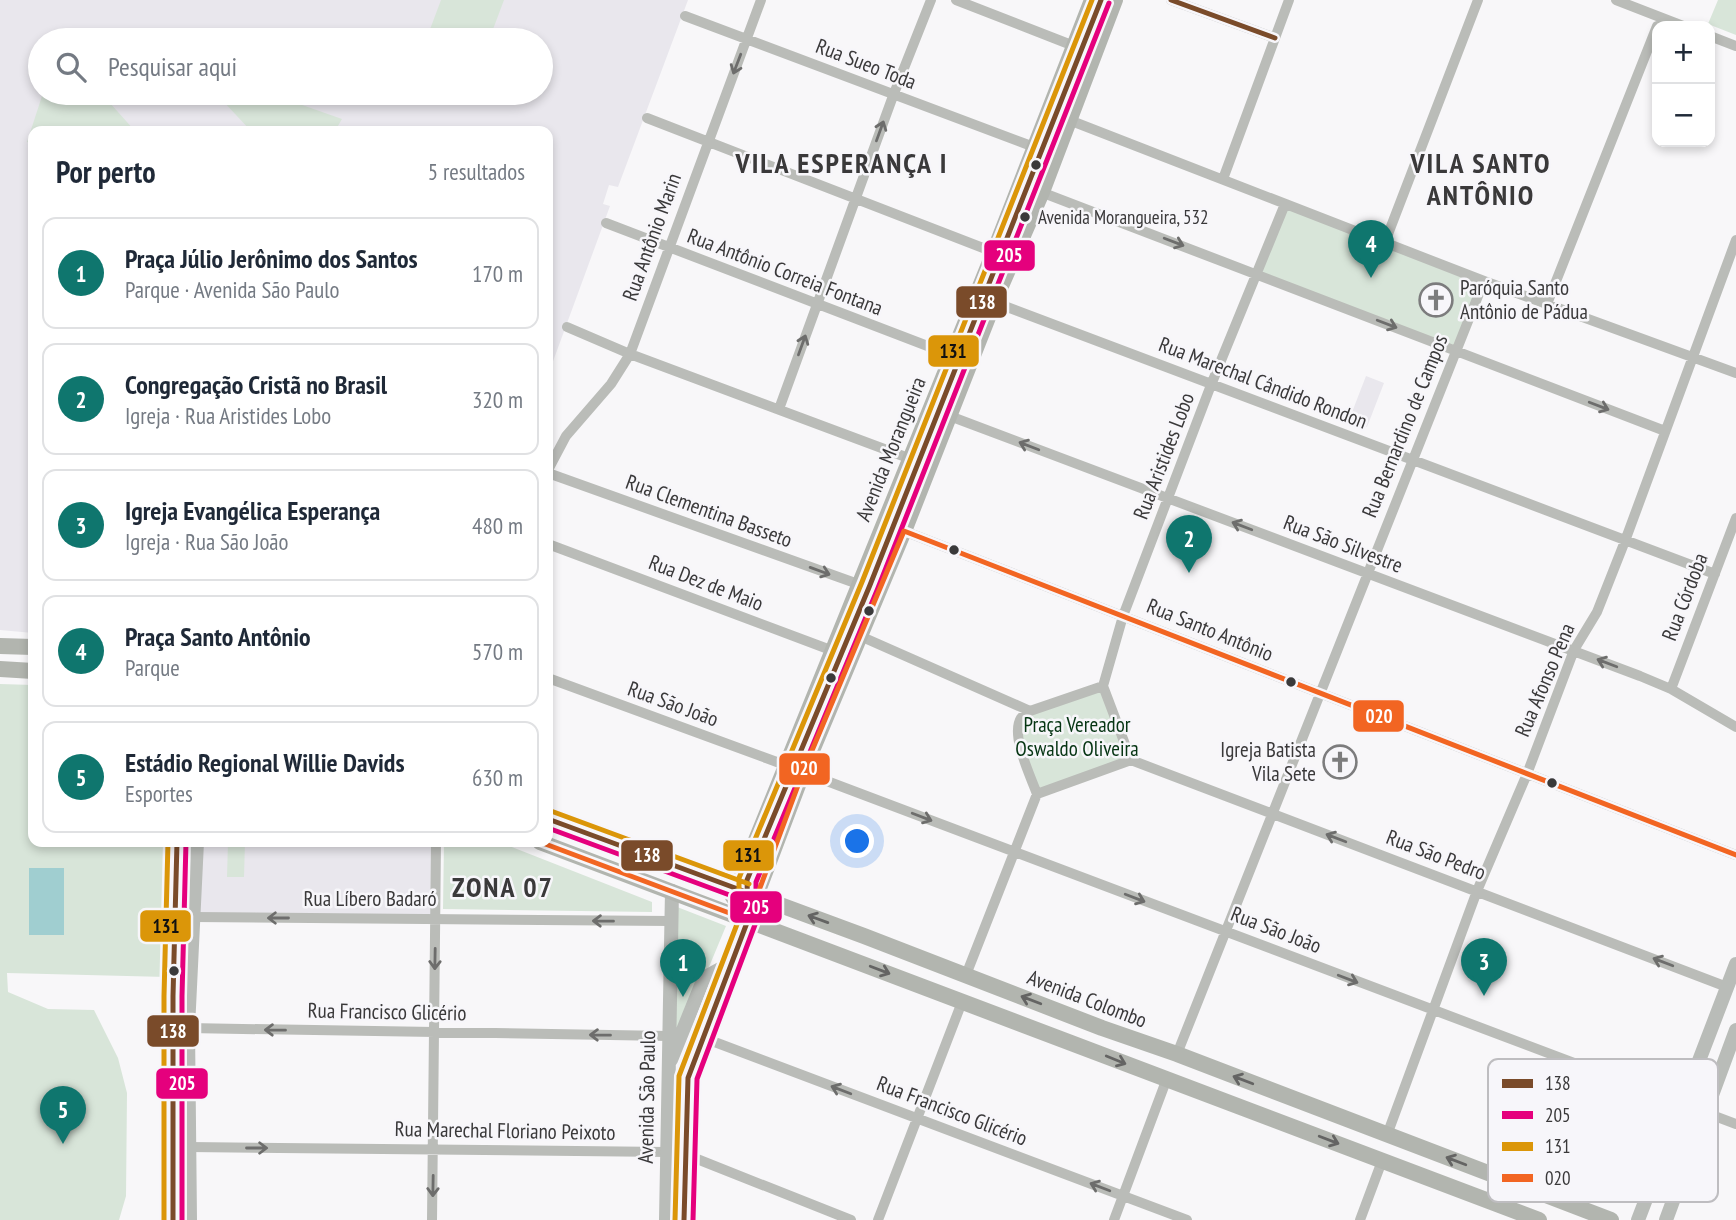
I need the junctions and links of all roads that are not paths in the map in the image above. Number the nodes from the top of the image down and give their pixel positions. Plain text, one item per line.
1 (761, 0) edge
2 (931, 0) edge
3 (956, 0) edge
4 (1092, 0) edge
5 (1115, 0) edge
6 (1171, 0) edge
7 (1289, 0) edge
8 (1478, 0) edge
9 (1616, 0) edge
10 (685, 16) dead end
11 (1654, 21) edge
12 (1275, 38) junction
13 (1652, 38) edge
14 (1715, 38) edge
15 (746, 40) junction
16 (1074, 46) junction
17 (1736, 46) edge
18 (893, 96) junction
19 (648, 118) dead end
20 (1069, 120) junction
21 (707, 142) junction
22 (1034, 147) junction
23 (1223, 179) junction
24 (1020, 184) junction
25 (1042, 192) junction
26 (855, 199) junction
27 (1284, 204) junction
28 (606, 223) dead end
29 (1736, 240) edge
30 (1385, 242) junction
31 (668, 248) junction
32 (994, 251) junction
33 (1014, 260) junction
34 (1258, 275) junction
35 (1484, 281) junction
36 (994, 302) junction
37 (817, 304) junction
38 (1547, 304) junction
39 (568, 327) dead end
40 (1456, 351) junction
41 (630, 354) junction
42 (951, 355) junction
43 (1693, 358) junction
44 (1736, 373) edge
45 (1211, 385) junction
46 (930, 408) junction
47 (779, 409) junction
48 (950, 416) junction
49 (1665, 431) junction
50 (911, 459) junction
51 (1413, 460) junction
52 (553, 461) edge
53 (553, 473) edge
54 (1169, 499) junction
55 (1736, 518) edge
56 (904, 531) junction
57 (1625, 541) junction
58 (553, 546) edge
59 (1367, 574) junction
60 (1715, 574) junction
61 (858, 584) junction
62 (1123, 616) junction
63 (860, 636) junction
64 (0, 646) edge
65 (28, 647) edge
66 (831, 650) junction
67 (1574, 650) junction
68 (852, 659) junction
69 (0, 668) edge
70 (28, 671) edge
71 (553, 680) edge
72 (1103, 686) junction
73 (1671, 689) junction
74 (1320, 693) junction
75 (1030, 711) junction
76 (1736, 727) edge
77 (1131, 760) junction
78 (785, 765) junction
79 (803, 772) junction
80 (1527, 774) junction
81 (1037, 794) junction
82 (1272, 814) junction
83 (553, 821) edge
84 (602, 839) junction
85 (177, 847) edge
86 (195, 847) edge
87 (436, 847) edge
88 (553, 847) edge
89 (1014, 852) junction
90 (1736, 855) edge
91 (594, 862) junction
92 (673, 865) junction
93 (736, 889) junction
94 (672, 891) junction
95 (1477, 891) junction
96 (756, 897) junction
97 (727, 912) junction
98 (194, 917) junction
99 (435, 919) junction
100 (748, 920) junction
101 (671, 921) junction
102 (1226, 932) junction
103 (864, 936) junction
104 (855, 960) junction
105 (733, 962) junction
106 (1736, 964) edge
107 (966, 975) junction
108 (1727, 987) junction
109 (962, 1002) junction
110 (1432, 1011) junction
111 (188, 1028) junction
112 (1102, 1028) junction
113 (1736, 1030) edge
114 (434, 1033) junction
115 (668, 1036) junction
116 (704, 1038) junction
117 (1075, 1044) junction
118 (1177, 1054) junction
119 (1562, 1059) edge
120 (1700, 1059) edge
121 (667, 1068) junction
122 (1718, 1076) edge
123 (1166, 1081) junction
124 (1317, 1109) junction
125 (173, 1110) junction
126 (917, 1118) junction
127 (1718, 1118) edge
128 (189, 1125) junction
129 (1736, 1125) edge
130 (1292, 1126) junction
131 (1387, 1135) junction
132 (189, 1147) junction
133 (433, 1149) junction
134 (667, 1152) junction
135 (687, 1155) junction
136 (1382, 1161) junction
137 (1488, 1173) edge
138 (1123, 1196) junction
139 (1488, 1201) edge
140 (1491, 1202) edge
141 (1564, 1202) edge
142 (1645, 1202) edge
143 (1672, 1202) edge
144 (188, 1218) edge
145 (173, 1220) edge
146 (432, 1220) edge
147 (666, 1220) edge
148 (684, 1220) edge
149 (851, 1220) edge
150 (877, 1220) edge
151 (1114, 1220) edge
152 (1186, 1220) edge
153 (1360, 1220) edge
154 (1539, 1220) edge
155 (1611, 1220) edge
156 (1638, 1220) edge
157 (1666, 1220) edge

1 - 15 street, Rua Antônio Marin
2 - 18 street
3 - 16 street
4 - 16 main road, Avenida Morangueira
5 - 20 main road, Avenida Morangueira
6 - 12 street
7 - 12 street
8 - 30 street
9 - 11 street
10 - 15 street, Rua Sueo Toda
12 - 23 street
13 - 38 street
14 - 17 street
15 - 18 street, Rua Sueo Toda
15 -> 21 street, Rua Antônio Marin
16 - 22 main road, Avenida Morangueira
18 - 22 street, Rua Sueo Toda
26 -> 18 street
19 - 21 street
20 - 23 street
20 - 25 main road, Avenida Morangueira
21 - 26 street
21 - 31 street, Rua Antônio Marin
22 - 24 main road, Avenida Morangueira
23 - 27 street
24 - 25 street
24 - 32 main road, Avenida Morangueira
25 - 33 main road, Avenida Morangueira
25 -> 34 street
26 - 32 street
26 - 37 street
27 - 30 street
27 - 34 street, Rua Aristides Lobo
28 - 31 street, Rua Antônio Correia Fontana
29 - 43 street, Rua Afonso Pena
30 - 35 street
31 - 37 street, Rua Antônio Correia Fontana
31 - 41 street, Rua Antônio Marin
32 - 33 street
32 - 42 main road, Avenida Morangueira
33 - 36 main road, Avenida Morangueira
34 -> 40 street
34 - 45 street, Rua Aristides Lobo
35 - 38 street
35 - 40 street, Rua Bernardino de Campos
36 - 45 street, Rua Marechal Cândido Rondon
36 - 48 main road, Avenida Morangueira
37 - 42 street, Rua Antônio Correia Fontana
47 -> 37 street
38 - 43 street
39 - 41 street
40 -> 49 street
40 - 51 street, Rua Bernardino de Campos
41 - 47 street
41 - 52 street, Rua Antônio Marin
42 - 46 main road, Avenida Morangueira
43 - 44 street
43 - 49 street, Rua Afonso Pena
45 - 51 street, Rua Marechal Cândido Rondon
45 - 54 street, Rua Aristides Lobo
46 - 48 street, Rua São Silvestre
46 - 50 main road, Avenida Morangueira
47 - 50 street
54 -> 48 street, Rua São Silvestre
48 - 56 main road, Avenida Morangueira
49 - 57 street, Rua Afonso Pena
50 - 61 main road, Avenida Morangueira
51 - 57 street, Rua Marechal Cândido Rondon
51 - 59 street, Rua Bernardino de Campos
53 -> 61 street, Rua Clementina Basseto
59 -> 54 street, Rua São Silvestre
54 - 62 street, Rua Aristides Lobo
55 - 60 street, Rua Córdoba
56 - 62 street, Rua Santo Antônio
56 - 63 main road, Avenida Morangueira
57 - 60 street, Rua Marechal Cândido Rondon
57 - 67 street, Rua Afonso Pena
58 - 66 street, Rua Dez de Maio
59 - 67 street, Rua São Silvestre
59 - 74 street, Rua Bernardino de Campos
60 - 73 street, Rua Córdoba
61 - 66 main road, Avenida Morangueira
62 - 72 street, Rua Aristides Lobo
62 - 74 street, Rua Santo Antônio
63 - 68 main road, Avenida Morangueira
63 - 75 street
64 - 65 main road
66 - 68 street, Rua Dez de Maio
66 - 78 main road, Avenida Morangueira
73 -> 67 street, Rua São Silvestre
67 - 80 street, Rua Afonso Pena
68 - 79 main road, Avenida Morangueira
69 - 70 main road
71 - 78 street, Rua São João
72 - 75 street
72 - 77 street
73 - 76 street, Rua São Silvestre
74 - 80 street, Rua Santo Antônio
74 - 82 street, Rua Bernardino de Campos
75 - 81 street
77 - 81 street
77 - 82 street, Rua São Pedro
78 - 93 main road, Avenida Morangueira
79 -> 89 street, Rua São João
79 - 96 main road, Avenida Morangueira
80 - 90 street, Rua Santo Antônio
80 - 95 street, Rua Afonso Pena
81 - 89 street
95 -> 82 street, Rua São Pedro
82 - 102 street, Rua Bernardino de Campos
83 - 84 main road, Avenida Colombo
84 - 91 main road
84 - 92 main road, Avenida Colombo
85 - 125 main road
86 - 98 main road
87 - 99 street
88 - 91 main road
89 -> 102 street, Rua São João
89 - 107 street
91 - 94 main road
92 - 93 main road, Avenida Colombo
92 - 94 main road
93 - 96 main road, Avenida Colombo
93 - 97 main road, Avenida Morangueira
94 - 97 main road
94 - 101 main road, Avenida São Paulo
108 -> 95 street, Rua São Pedro
95 - 110 street, Rua Afonso Pena
96 - 100 main road, Avenida Morangueira
103 -> 96 main road, Avenida Colombo
97 - 100 main road
99 -> 98 street, Rua Líbero Badaró
98 - 111 main road
101 -> 99 street, Rua Líbero Badaró
99 -> 114 street
100 - 104 main road
100 - 105 main road, Avenida São Paulo
101 - 115 main road, Avenida São Paulo
102 -> 110 street, Rua São João
102 - 118 street, Rua Bernardino de Campos
103 - 104 main road
103 - 107 main road, Avenida Colombo
104 -> 109 main road
105 - 116 main road, Avenida São Paulo
105 - 121 main road
106 - 108 main road
112 -> 107 main road, Avenida Colombo
108 - 120 main road
109 - 117 main road
109 - 126 street
110 - 119 street, Rua São João
110 - 131 street, Rua Afonso Pena
114 -> 111 street, Rua Francisco Glicério
111 - 128 main road
112 - 117 main road
112 - 118 main road, Avenida Colombo
113 - 122 main road
115 -> 114 street, Rua Francisco Glicério
114 - 133 street
115 - 121 main road, Avenida São Paulo
126 -> 116 street, Rua Francisco Glicério
116 - 135 main road, Avenida São Paulo
117 -> 123 main road
124 -> 118 main road, Avenida Colombo
121 - 134 main road, Avenida São Paulo
123 - 130 main road
123 - 138 street
124 - 130 main road
124 - 131 main road, Avenida Colombo
125 - 128 main road
125 - 145 main road
138 -> 126 street, Rua Francisco Glicério
126 - 150 street
127 - 129 street, Rua São João
128 - 132 main road
130 -> 136 main road
137 -> 131 main road, Avenida Colombo
132 -> 133 street, Rua Marechal Floriano Peixoto
132 - 144 main road
133 - 134 street, Rua Marechal Floriano Peixoto
133 -> 146 street
134 - 135 street, Rua Marechal Floriano Peixoto
134 - 147 main road, Avenida São Paulo
135 - 148 main road, Avenida São Paulo
135 - 149 street, Rua Marechal Floriano Peixoto
136 - 139 main road
136 - 153 street
138 - 151 street
138 - 152 street, Rua Francisco Glicério
140 - 154 main road
155 -> 141 main road, Avenida Colombo
142 - 156 main road
143 - 157 main road

